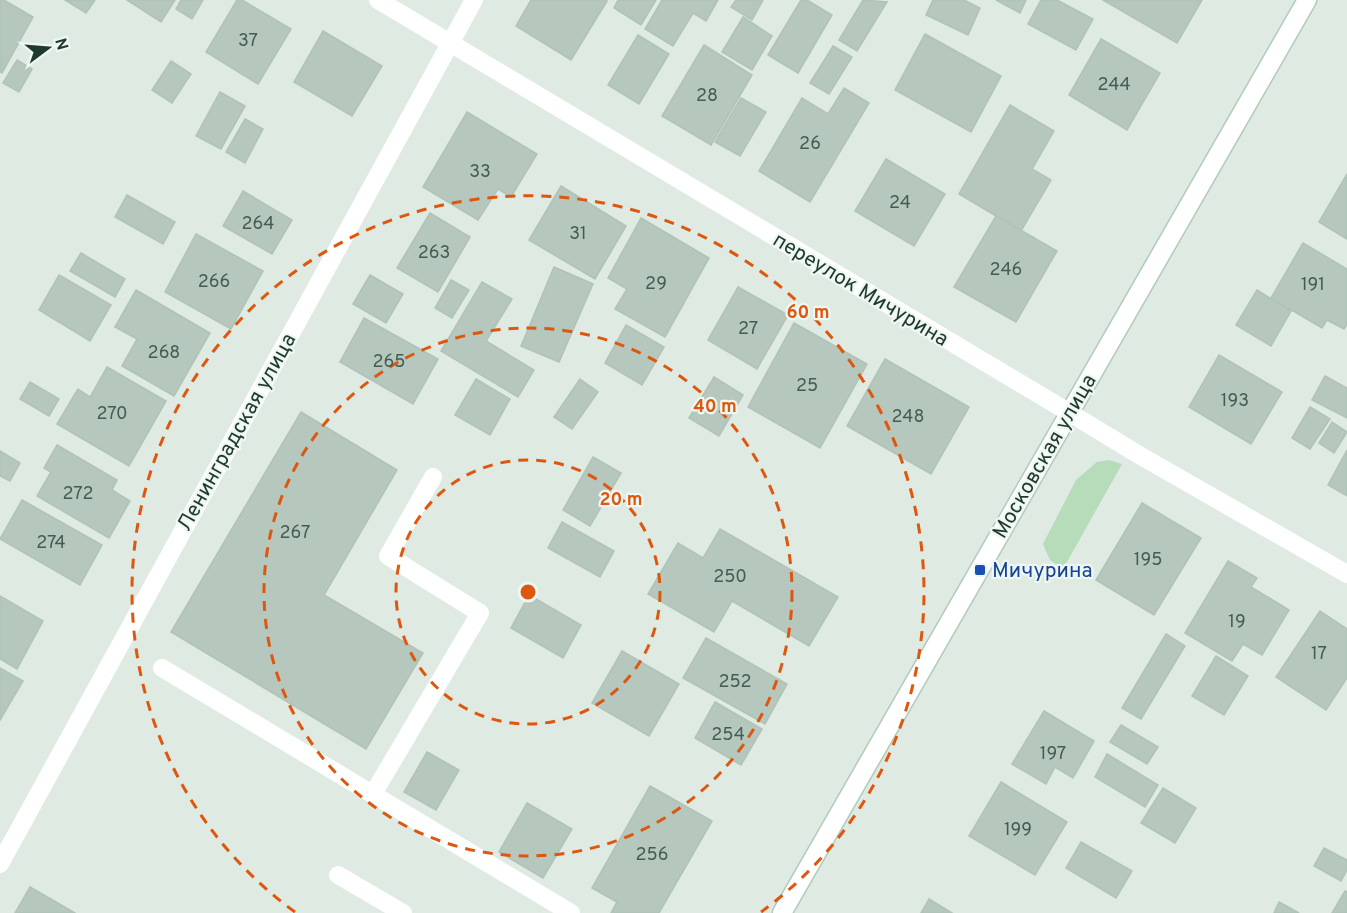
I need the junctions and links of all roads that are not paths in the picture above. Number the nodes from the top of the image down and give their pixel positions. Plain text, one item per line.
1 (378, 0) edge
2 (474, 0) edge
3 (1307, 0) edge
4 (449, 42) junction
5 (1070, 412) junction
6 (433, 477) dead end
7 (1347, 574) edge
8 (162, 668) dead end
9 (373, 794) junction
10 (0, 864) edge
11 (338, 876) dead end
12 (403, 913) edge
13 (571, 913) edge
14 (782, 913) edge

1 - 4 street, переулок Мичурина
2 - 4 street, Ленинградская улица
3 - 5 street, Московская улица
4 - 5 street, переулок Мичурина
4 - 10 street, Ленинградская улица
5 - 7 street, переулок Мичурина
5 - 14 street, Московская улица
6 - 9 street
8 - 9 street
9 - 13 street
11 - 12 street

